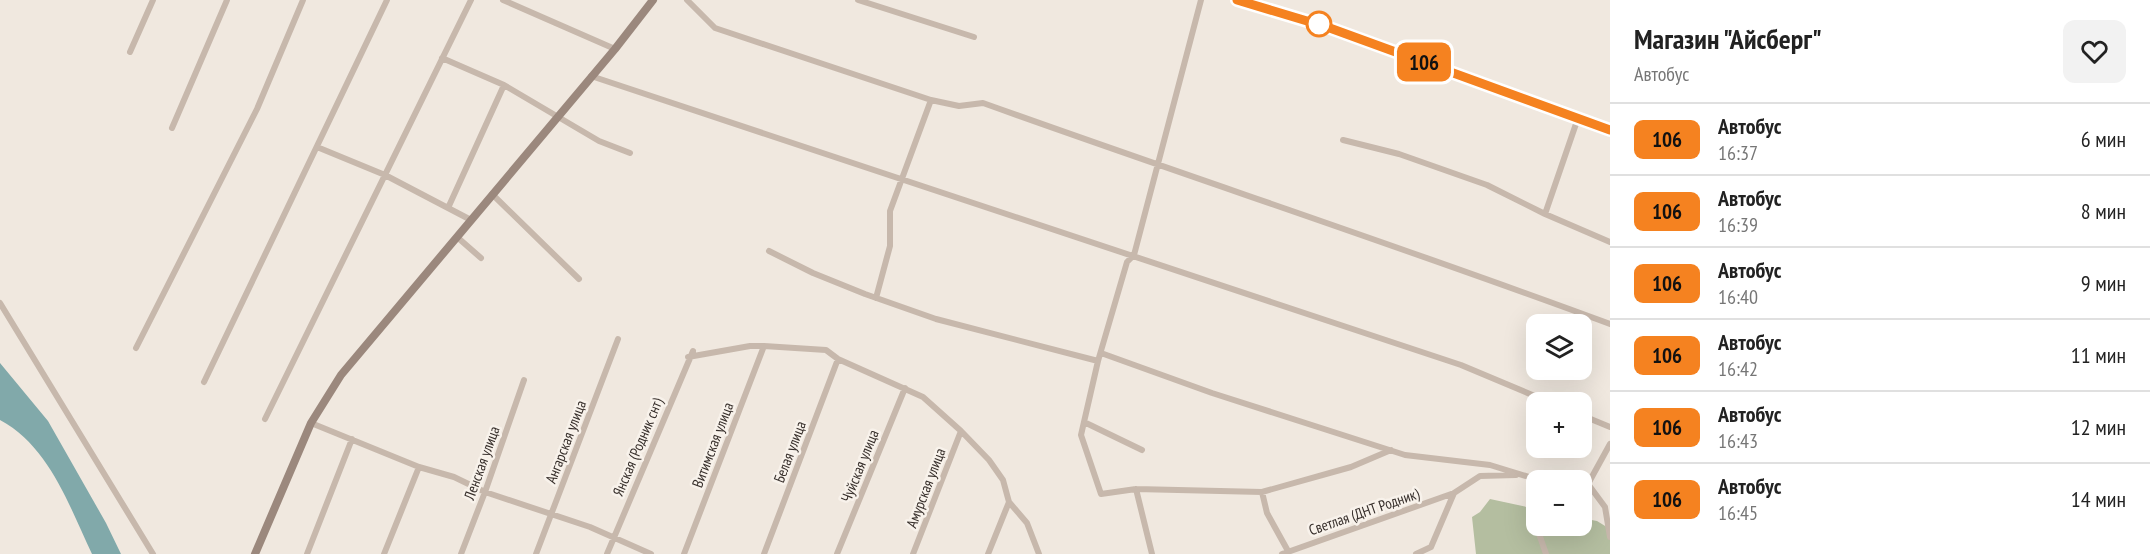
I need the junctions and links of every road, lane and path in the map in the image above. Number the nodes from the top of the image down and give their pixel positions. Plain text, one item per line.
1 (153, 0) edge
2 (227, 0) edge
3 (303, 0) edge
4 (387, 0) edge
5 (471, 0) edge
6 (502, 0) edge
7 (653, 0) edge
8 (687, 0) edge
9 (858, 0) edge
10 (1201, 0) edge
11 (1237, 0) edge
12 (974, 37) dead end
13 (615, 49) junction
14 (130, 52) dead end
15 (442, 58) junction
16 (591, 76) junction
17 (504, 85) junction
18 (931, 100) junction
19 (558, 116) junction
20 (1578, 118) junction
21 (172, 128) dead end
22 (1610, 130) edge
23 (1343, 140) dead end
24 (317, 147) junction
25 (630, 153) dead end
26 (1158, 165) junction
27 (385, 175) junction
28 (902, 178) junction
29 (492, 194) junction
30 (448, 208) junction
31 (1545, 214) junction
32 (471, 220) junction
33 (457, 237) junction
34 (1610, 242) edge
35 (769, 251) dead end
36 (1134, 255) junction
37 (481, 258) dead end
38 (579, 279) dead end
39 (876, 298) junction
40 (0, 303) edge
41 (1610, 324) edge
42 (618, 339) dead end
43 (764, 346) junction
44 (136, 348) dead end
45 (693, 351) dead end
46 (1101, 353) junction
47 (688, 357) junction
48 (838, 359) junction
49 (1098, 361) junction
50 (525, 380) dead end
51 (204, 382) dead end
52 (905, 388) junction
53 (1526, 392) edge
54 (265, 419) dead end
55 (1592, 420) edge
56 (1084, 422) junction
57 (311, 423) junction
58 (1610, 427) edge
59 (961, 431) junction
60 (352, 439) junction
61 (1610, 444) edge
62 (1142, 450) dead end
63 (1391, 450) junction
64 (419, 467) junction
65 (1519, 474) junction
66 (1526, 476) edge
67 (1592, 477) edge
68 (1592, 488) edge
69 (1136, 489) junction
70 (485, 492) junction
71 (1262, 492) junction
72 (1454, 493) junction
73 (1009, 502) junction
74 (1607, 505) edge
75 (551, 514) junction
76 (1540, 536) edge
77 (613, 537) junction
78 (1610, 537) edge
79 (1285, 553) edge
80 (153, 554) edge
81 (255, 554) edge
82 (307, 554) edge
83 (384, 554) edge
84 (461, 554) edge
85 (536, 554) edge
86 (607, 554) edge
87 (651, 554) edge
88 (684, 554) edge
89 (764, 554) edge
90 (837, 554) edge
91 (913, 554) edge
92 (988, 554) edge
93 (1039, 554) edge
94 (1152, 554) edge
95 (1416, 554) edge
96 (1546, 554) edge

1 - 14 street
2 - 21 street
3 - 44 street
4 - 24 street
5 - 15 street
6 - 13 street
7 - 13 street
8 - 18 street
9 - 12 street
10 - 26 street
11 - 20 street
13 - 16 street
15 - 17 street
15 - 27 street
16 - 19 street
16 - 28 street
17 - 19 street
17 - 30 street
18 - 26 street
18 - 28 street
19 - 25 street
19 - 29 street
20 - 22 street
20 - 31 street
23 - 31 street
24 - 27 street
24 - 51 street
26 - 36 street
26 - 41 street
27 - 30 street
27 - 54 street
28 - 36 street
28 - 39 street
29 - 32 street
29 - 38 street
30 - 32 street
31 - 34 street
32 - 33 street
33 - 37 street
33 - 57 street
35 - 39 street
36 - 46 street
36 - 53 street
39 - 49 street
40 - 80 street
42 - 75 street, Ангарская улица
43 - 47 street
43 - 48 street
43 - 88 street, Витимская улица
45 - 47 street, Янская (Родник снт)
46 - 49 street
46 - 63 street
47 - 77 street, Янская (Родник снт)
48 - 52 street
48 - 89 street, Белая улица
49 - 56 street
50 - 70 street, Ленская улица
52 - 59 street
52 - 90 street, Чуйская улица
55 - 58 street
56 - 62 street
56 - 69 street
57 - 60 street
57 - 81 street
59 - 73 street
59 - 91 street, Амурская улица
60 - 64 street
60 - 82 street
61 - 67 street
63 - 65 street
63 - 71 street
64 - 70 street
64 - 83 street
65 - 66 street
65 - 72 street, Светлая (ДНТ Родник)
68 - 74 street
69 - 71 street
69 - 94 street
70 - 75 street
70 - 84 street, Ленская улица
71 - 79 street
72 - 79 street, Светлая (ДНТ Родник)
72 - 95 street
73 - 92 street
73 - 93 street
74 - 78 street
75 - 77 street
75 - 85 street, Ангарская улица
76 - 96 street
77 - 86 street, Янская (Родник снт)
77 - 87 street

